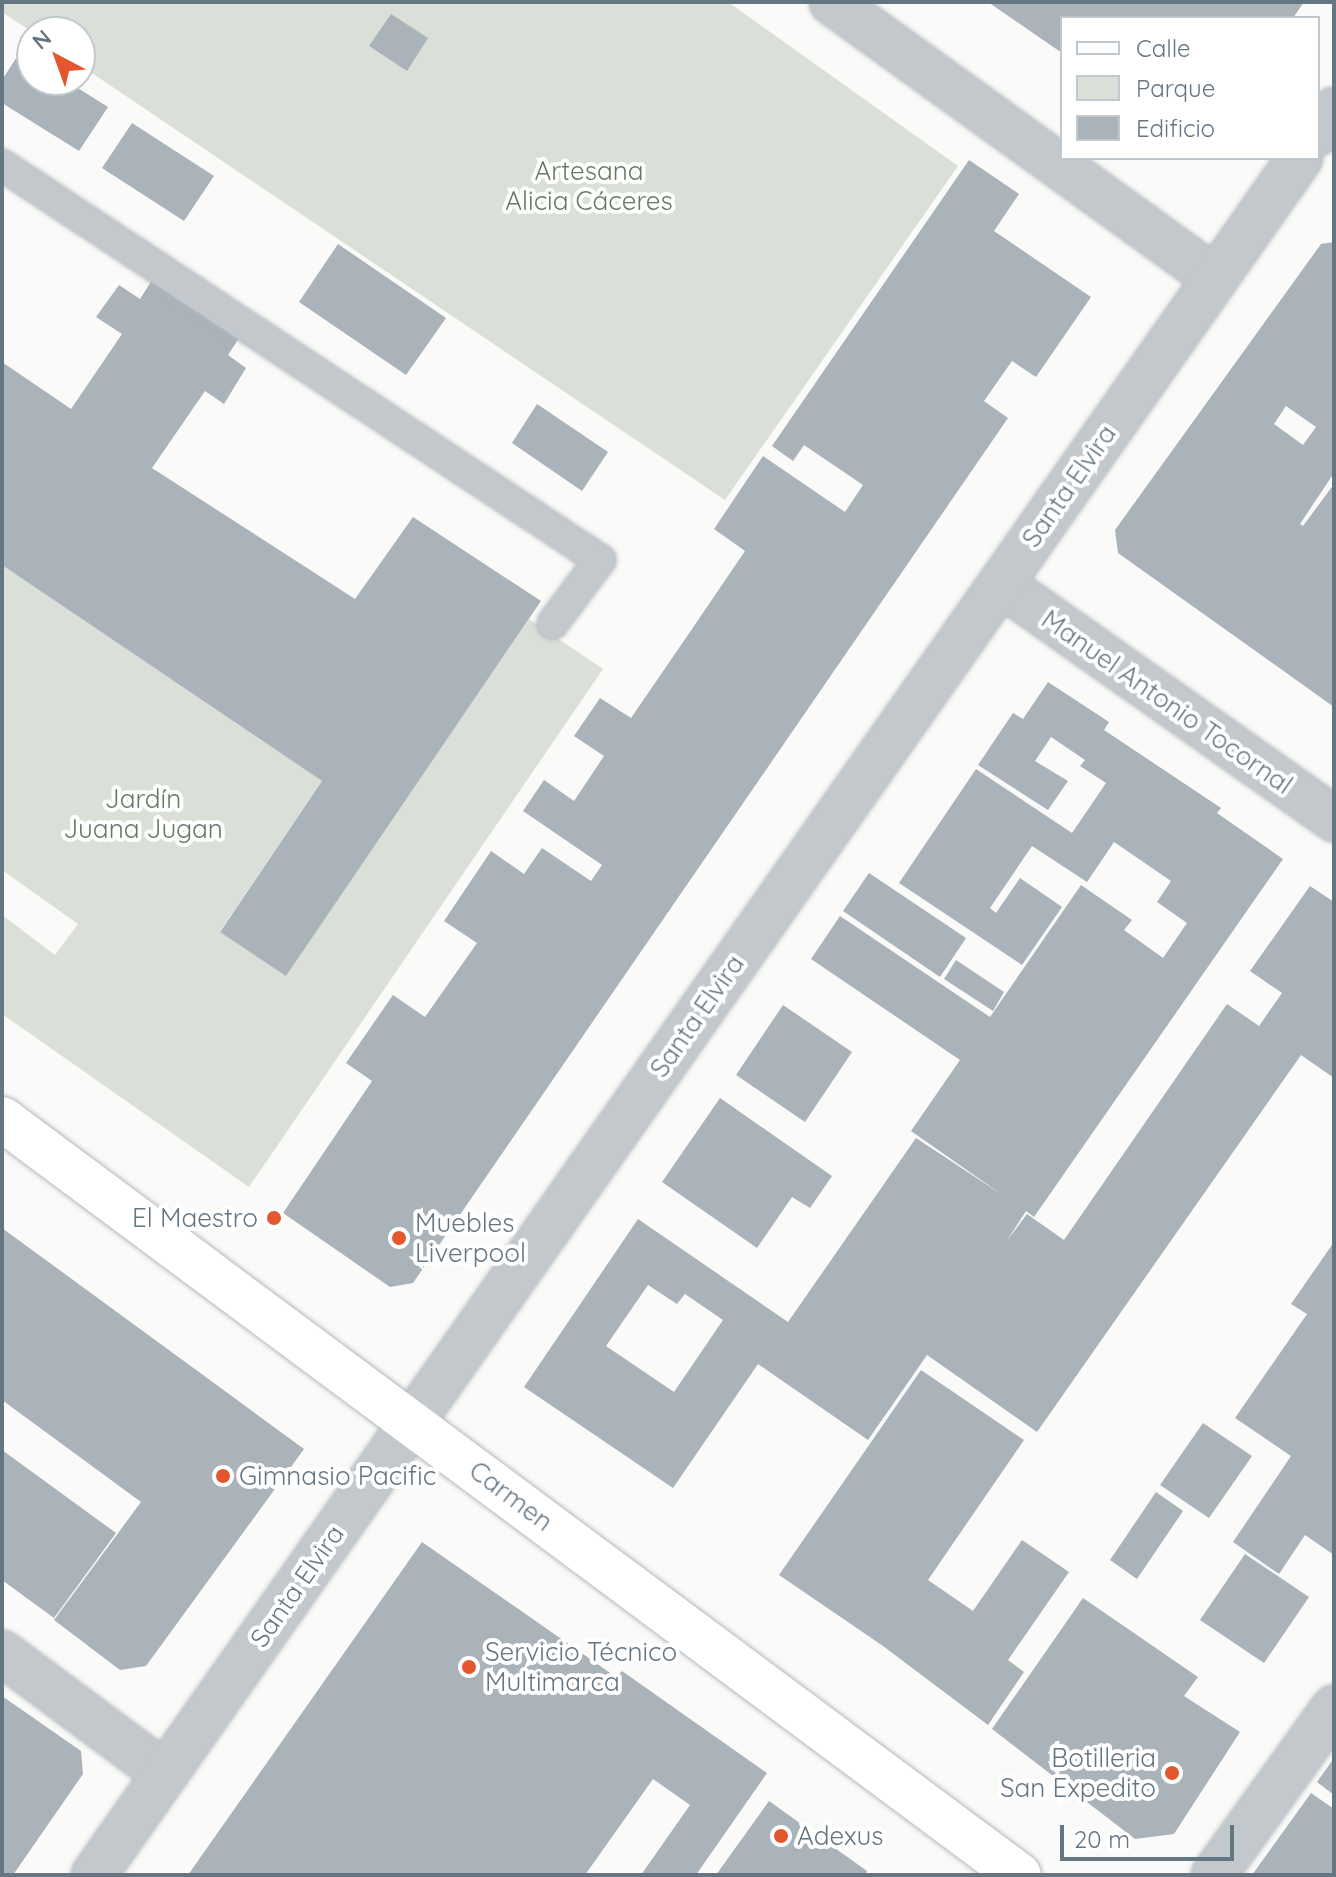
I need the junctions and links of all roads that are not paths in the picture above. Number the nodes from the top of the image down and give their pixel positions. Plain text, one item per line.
1 (832, 2) edge
2 (1334, 110) edge
3 (1320, 130) edge
4 (1299, 160) edge
5 (2, 165) edge
6 (1215, 278) junction
7 (1001, 584) junction
8 (553, 623) dead end
9 (1334, 819) edge
10 (2, 1119) edge
11 (412, 1422) junction
12 (2, 1653) edge
13 (1334, 1708) edge
14 (165, 1774) junction
15 (94, 1875) edge
16 (1019, 1875) edge
17 (1214, 1875) edge

1 - 6 street
2 - 3 street
4 - 6 street, Santa Elvira
5 - 8 lane
6 - 7 street, Santa Elvira
7 - 9 street, Manuel Antonio Tocornal
7 - 11 street, Santa Elvira
10 - 11 main road, Carmen
11 - 14 street, Santa Elvira
11 - 16 main road, Carmen
12 - 14 street
13 - 17 street
14 - 15 street, Santa Elvira

